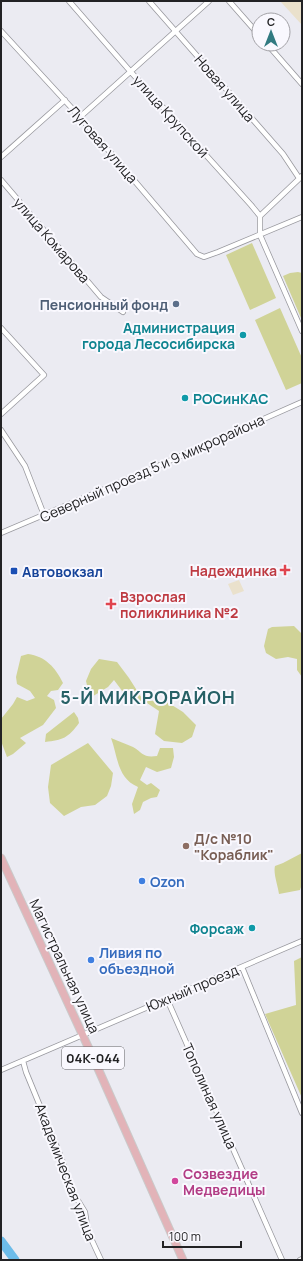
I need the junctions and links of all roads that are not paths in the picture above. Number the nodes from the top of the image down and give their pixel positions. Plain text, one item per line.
1 (69, 1) edge
2 (149, 1) edge
3 (209, 1) edge
4 (229, 1) edge
5 (251, 26) edge
6 (1, 31) edge
7 (175, 31) junction
8 (274, 52) edge
9 (130, 71) junction
10 (302, 84) edge
11 (65, 100) junction
12 (80, 117) junction
13 (1, 157) edge
14 (301, 177) edge
15 (1, 180) edge
16 (260, 216) junction
17 (302, 217) edge
18 (260, 235) junction
19 (124, 312) dead end
20 (1, 328) edge
21 (302, 331) edge
22 (302, 402) edge
23 (1, 414) edge
24 (1, 430) edge
25 (44, 515) junction
26 (1, 533) edge
27 (1, 858) edge
28 (302, 941) edge
29 (242, 967) junction
30 (167, 999) junction
31 (83, 1036) junction
32 (23, 1061) junction
33 (1, 1070) edge
34 (302, 1113) edge
35 (101, 1260) edge
36 (183, 1260) edge
37 (282, 1260) edge

1 - 9 street, улица Крупской
2 - 7 street, Новая улица
3 - 7 street
4 - 5 street
6 - 11 street, Луговая улица
7 - 9 street
7 - 14 street, Новая улица
8 - 10 street
9 - 12 street
9 - 16 street, улица Крупской
11 - 12 street, Луговая улица
11 - 13 street
12 - 18 street, Луговая улица
14 - 16 street
15 - 19 street, улица Комарова
16 - 18 street
17 - 18 street
18 - 21 street
20 - 23 street
22 - 25 street, Северный проезд 5 и 9 микрорайона
24 - 25 street
25 - 26 street, Северный проезд 5 и 9 микрорайона
27 - 31 main road, Магистральная улица / 04К-044
28 - 29 street, Южный проезд
29 - 30 street, Южный проезд
29 - 34 street
30 - 31 street, Южный проезд
30 - 37 street, Тополиная улица
31 - 32 street, Южный проезд
31 - 36 main road, Магистральная улица / 04К-044
32 - 33 street, Южный проезд
32 - 35 street, Академическая улица

